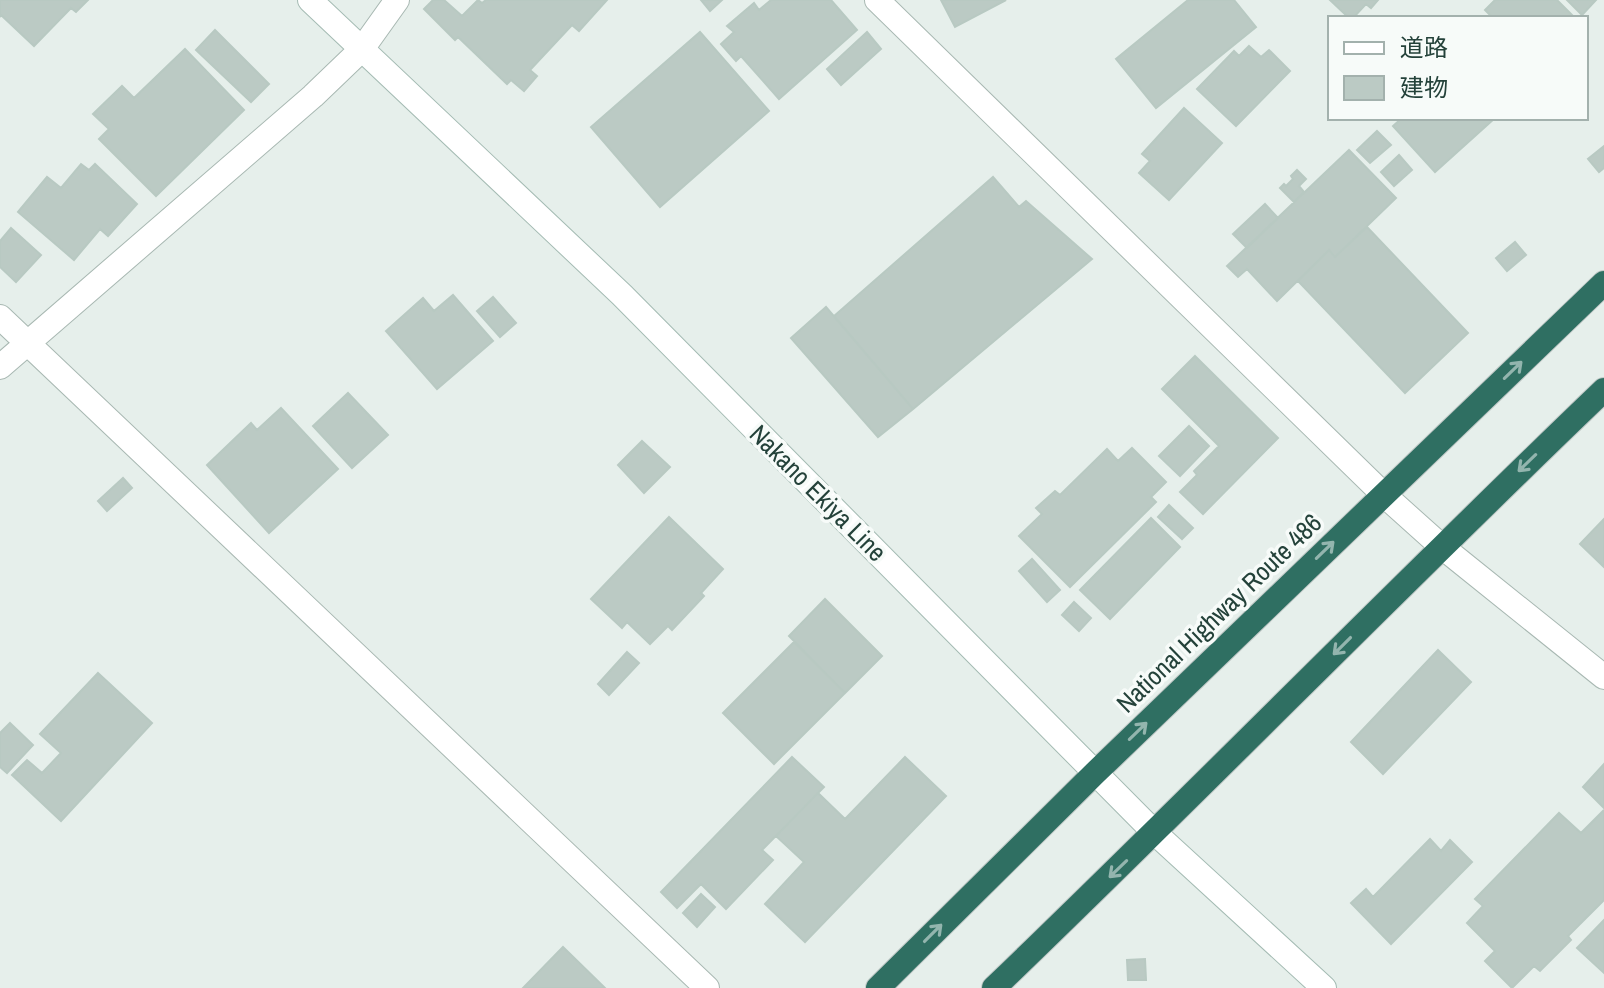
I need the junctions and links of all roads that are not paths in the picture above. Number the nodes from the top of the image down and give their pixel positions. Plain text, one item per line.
1 (310, 0) edge
2 (397, 0) edge
3 (877, 0) edge
4 (362, 49) junction
5 (1604, 283) edge
6 (0, 317) edge
7 (27, 341) junction
8 (0, 367) edge
9 (1604, 390) edge
10 (1383, 494) junction
11 (1441, 546) junction
12 (1604, 677) edge
13 (1095, 773) junction
14 (1155, 833) junction
15 (707, 988) edge
16 (878, 988) edge
17 (994, 988) edge
18 (1324, 988) edge

1 - 4 street, Nakano Ekiya Line
2 - 4 street
3 - 10 street
4 - 7 street
4 - 13 street, Nakano Ekiya Line
10 -> 5 highway, National Highway Route 486
6 - 7 street
7 - 8 street
7 - 15 street
9 -> 11 highway
10 - 11 street
13 -> 10 highway, National Highway Route 486
11 - 12 street
11 -> 14 highway
13 - 14 street, Nakano Ekiya Line
16 -> 13 highway, National Highway Route 486
14 -> 17 highway
14 - 18 street, Nakano Ekiya Line

